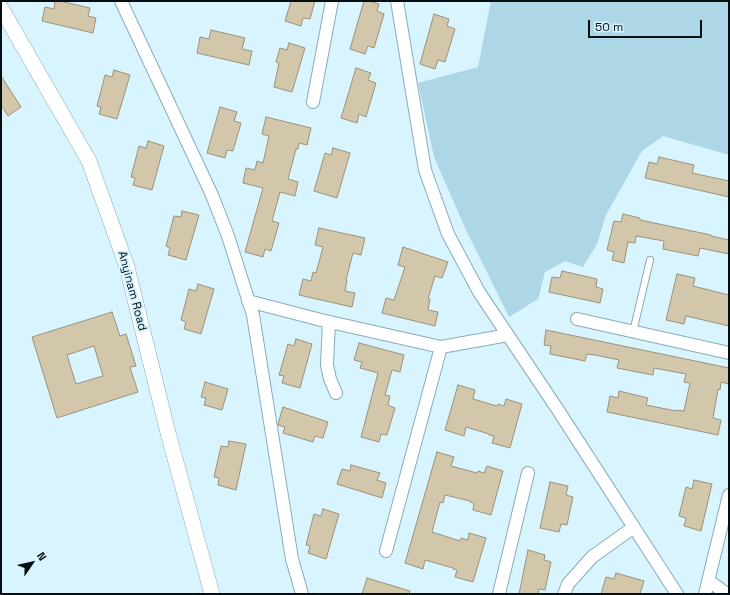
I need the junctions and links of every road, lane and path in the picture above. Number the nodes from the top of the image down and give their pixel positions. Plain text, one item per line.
1 (121, 1) edge
2 (332, 1) edge
3 (397, 1) edge
4 (1, 8) edge
5 (314, 102) dead end
6 (650, 260) dead end
7 (248, 301) junction
8 (577, 319) dead end
9 (329, 322) junction
10 (633, 332) junction
11 (508, 335) junction
12 (441, 347) junction
13 (729, 353) edge
14 (336, 393) dead end
15 (528, 474) dead end
16 (729, 496) edge
17 (634, 527) junction
18 (386, 551) dead end
19 (708, 581) junction
20 (212, 594) edge
21 (302, 594) edge
22 (499, 594) edge
23 (564, 594) edge
24 (677, 594) edge
25 (705, 594) edge
26 (727, 594) edge

1 - 7 street
2 - 5 street
3 - 11 street
4 - 20 street, Anyinam Road
6 - 10 lane
7 - 9 street
7 - 21 street
8 - 10 street
9 - 12 street
9 - 14 street
10 - 13 street
11 - 12 street
11 - 17 street
12 - 18 street
15 - 22 street
16 - 19 street
17 - 23 street
17 - 24 street
19 - 25 street
19 - 26 street

